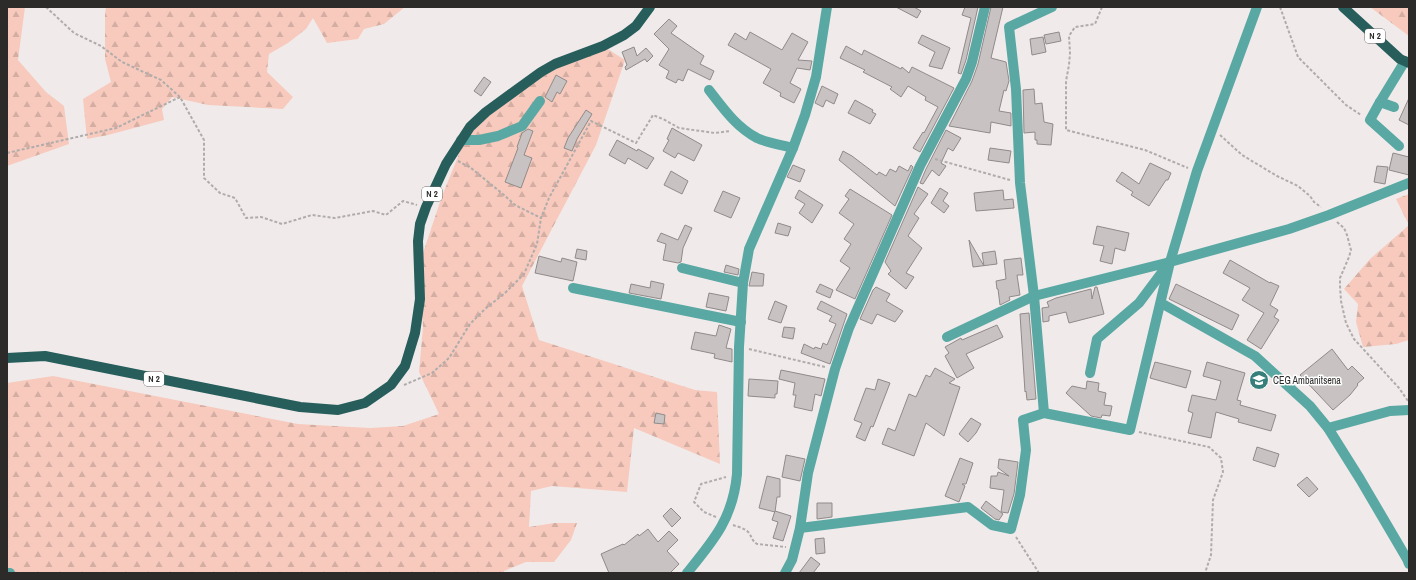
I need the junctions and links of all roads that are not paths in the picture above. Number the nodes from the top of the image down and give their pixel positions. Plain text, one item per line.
1 (650, 7) edge
2 (826, 7) edge
3 (985, 7) edge
4 (1052, 7) edge
5 (1257, 7) edge
6 (1343, 7) edge
7 (1407, 62) edge
8 (709, 90) dead end
9 (540, 101) dead end
10 (1380, 102) junction
11 (1394, 107) dead end
12 (461, 140) junction
13 (1399, 146) dead end
14 (793, 148) junction
15 (1409, 183) edge
16 (1170, 262) junction
17 (682, 268) dead end
18 (743, 283) junction
19 (573, 288) dead end
20 (1034, 296) junction
21 (1161, 303) junction
22 (741, 322) junction
23 (947, 337) dead end
24 (7, 358) edge
25 (1090, 373) dead end
26 (1409, 410) edge
27 (1044, 413) junction
28 (1328, 428) junction
29 (800, 528) junction
30 (1409, 564) edge
31 (687, 573) edge
32 (785, 573) edge

1 - 12 main road, N 2
2 - 14 street
3 - 29 street
4 - 20 street
5 - 16 street
6 - 7 main road, N 2
7 - 10 street
8 - 14 street
9 - 12 street
10 - 11 street
10 - 13 street
12 - 24 main road, N 2
14 - 18 street
15 - 16 street
16 - 20 street
16 - 21 street
16 - 25 street
17 - 18 street
18 - 22 street
19 - 22 street
20 - 23 street
20 - 27 street
21 - 27 street
21 - 28 street
22 - 31 street
26 - 28 street
27 - 29 street
28 - 30 street
29 - 32 street

